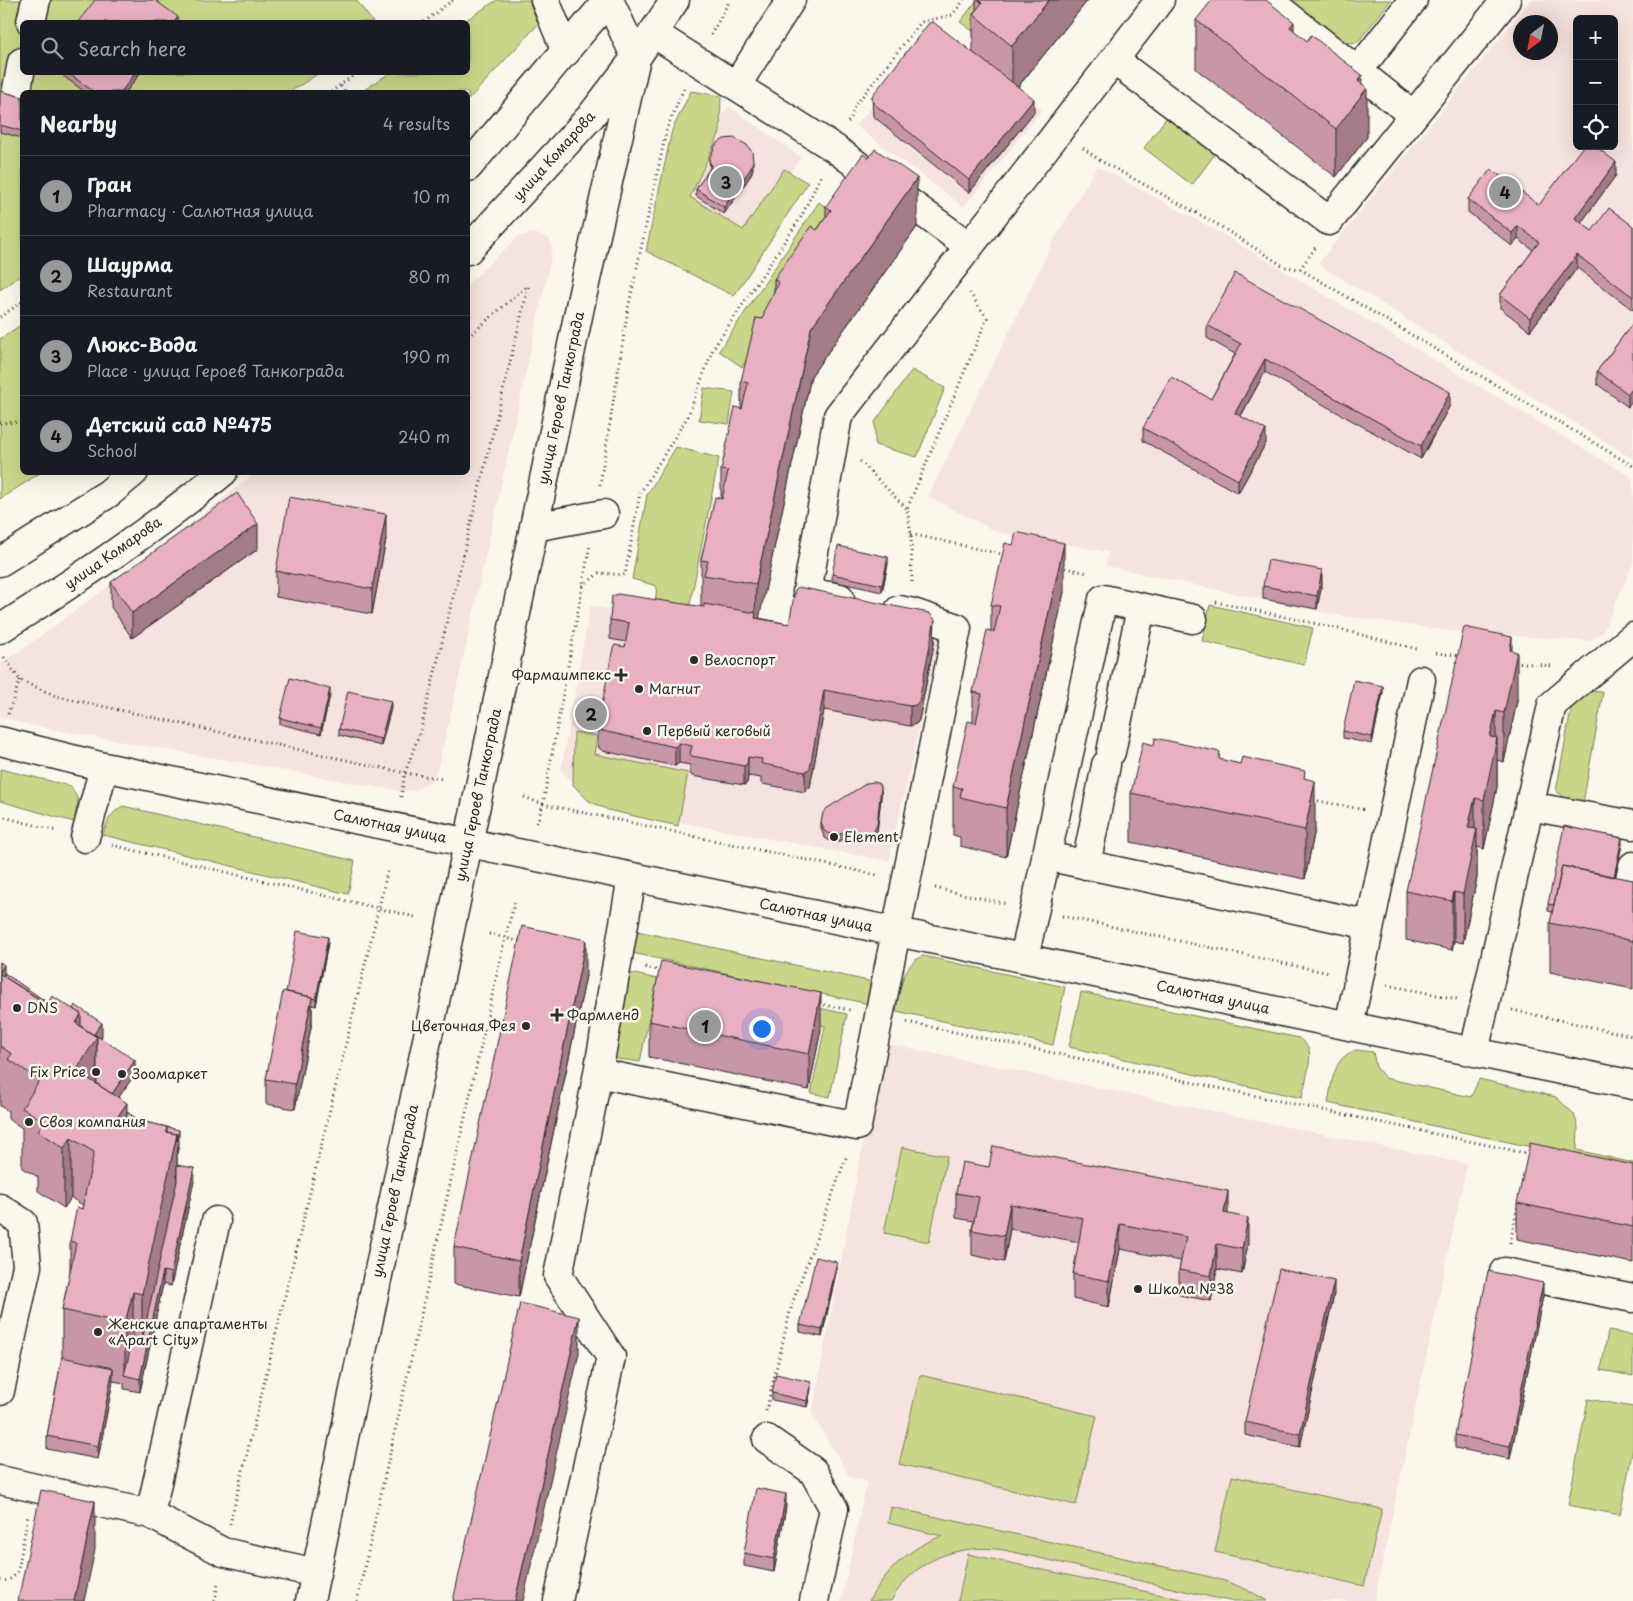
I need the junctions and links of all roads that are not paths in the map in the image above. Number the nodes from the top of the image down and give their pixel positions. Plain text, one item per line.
1 (36, 0) edge
2 (545, 0) edge
3 (608, 0) edge
4 (675, 0) edge
5 (791, 0) edge
6 (1160, 0) edge
7 (1268, 0) edge
8 (1413, 0) edge
9 (1506, 0) edge
10 (31, 20) edge
11 (653, 33) junction
12 (566, 52) junction
13 (636, 58) junction
14 (1114, 60) junction
15 (1357, 72) junction
16 (20, 73) edge
17 (736, 86) junction
18 (15, 100) edge
19 (1413, 115) junction
20 (470, 165) edge
21 (969, 246) junction
22 (470, 248) edge
23 (130, 475) edge
24 (219, 475) edge
25 (600, 514) road end
26 (534, 527) junction
27 (0, 562) edge
28 (1142, 608) junction
29 (1200, 610) road end
30 (0, 629) edge
31 (1633, 637) edge
32 (1421, 680) dead end
33 (0, 741) edge
34 (104, 767) junction
35 (1529, 806) junction
36 (1633, 825) edge
37 (85, 838) road end
38 (468, 842) junction
39 (1046, 856) junction
40 (1086, 864) junction
41 (1633, 866) edge
42 (632, 877) junction
43 (1633, 892) edge
44 (1370, 925) junction
45 (896, 932) junction
46 (1024, 958) junction
47 (1349, 1026) junction
48 (1474, 1052) junction
49 (598, 1073) junction
50 (1633, 1085) edge
51 (0, 1208) edge
52 (216, 1221) dead end
53 (1504, 1272) edge
54 (1633, 1298) edge
55 (0, 1391) edge
56 (766, 1439) road end
57 (0, 1480) edge
58 (150, 1514) junction
59 (316, 1573) junction
60 (310, 1601) edge
61 (558, 1601) edge
62 (814, 1601) edge

1 - 10 main road
2 - 12 main road
3 - 12 main road
3 - 13 main road
4 - 11 main road, улица Героев Танкограда
5 - 17 main road
6 - 14 main road
7 - 15 main road
8 - 15 main road
9 - 19 main road
11 - 13 main road, улица Героев Танкограда
11 - 17 main road
12 - 20 main road
13 - 22 main road, улица Комарова
13 - 26 main road, улица Героев Танкограда
14 - 19 main road
14 - 21 main road
15 - 19 main road
16 - 18 main road
17 - 21 main road
21 - 45 main road
23 - 27 main road
24 - 30 main road, улица Комарова
25 - 26 main road
26 - 38 main road, улица Героев Танкограда
28 - 29 main road
28 - 39 main road
28 - 40 main road
31 - 35 main road
32 - 44 main road
33 - 34 main road, Салютная улица
34 - 37 main road
34 - 38 main road, Салютная улица
35 - 36 main road
35 - 48 main road
38 - 42 main road, Салютная улица
38 - 59 main road, улица Героев Танкограда
39 - 40 main road
39 - 46 main road
40 - 44 main road
41 - 43 main road
42 - 45 main road, Салютная улица
42 - 49 main road
44 - 47 main road
45 - 46 main road, Салютная улица
45 - 49 main road
46 - 47 main road, Салютная улица
47 - 48 main road, Салютная улица
48 - 50 main road, Салютная улица
49 - 61 main road
51 - 55 main road
52 - 58 main road
53 - 54 main road
56 - 62 main road
57 - 58 main road
58 - 59 main road
59 - 60 main road, улица Героев Танкограда

